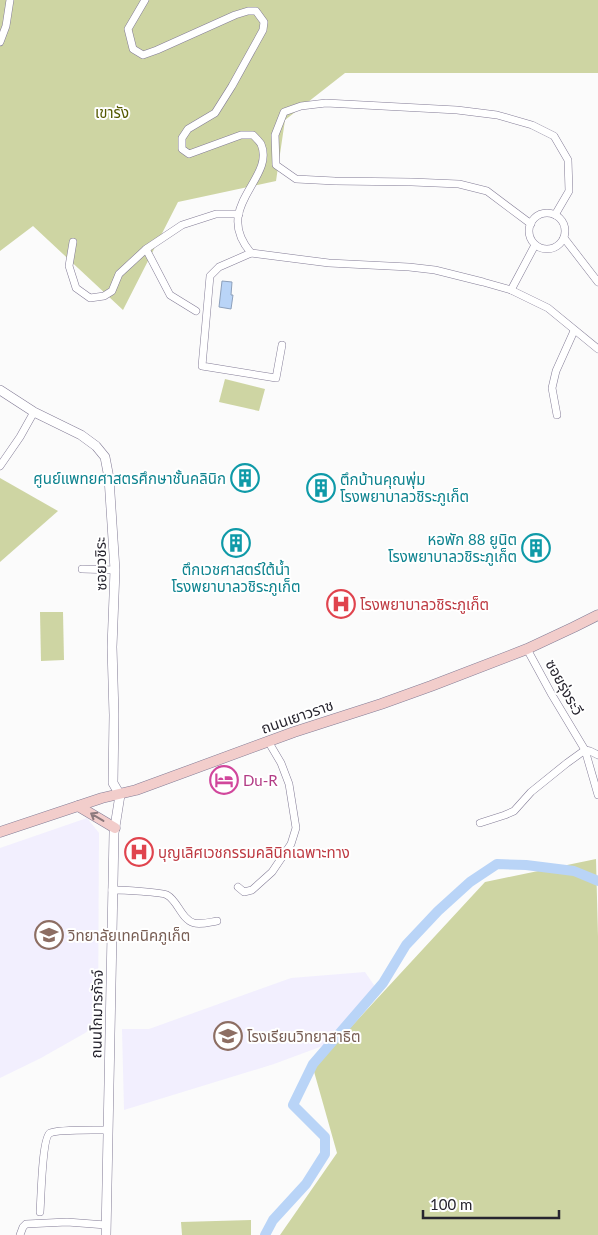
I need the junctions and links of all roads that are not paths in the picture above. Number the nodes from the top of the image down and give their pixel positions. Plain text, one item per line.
1 (10, 0) edge
2 (145, 0) edge
3 (0, 42) edge
4 (238, 214) junction
5 (555, 216) junction
6 (531, 224) junction
7 (564, 238) junction
8 (73, 242) dead end
9 (535, 245) junction
10 (146, 249) junction
11 (251, 253) junction
12 (597, 280) edge
13 (511, 290) junction
14 (196, 312) dead end
15 (574, 331) junction
16 (282, 345) dead end
17 (598, 349) edge
18 (0, 390) edge
19 (34, 412) junction
20 (557, 415) dead end
21 (0, 466) edge
22 (82, 568) dead end
23 (115, 570) junction
24 (598, 615) edge
25 (527, 648) junction
26 (268, 741) junction
27 (585, 750) junction
28 (598, 755) edge
29 (120, 795) junction
30 (598, 795) edge
31 (78, 806) junction
32 (480, 823) dead end
33 (115, 828) junction
34 (0, 832) edge
35 (238, 887) dead end
36 (112, 890) junction
37 (217, 921) dead end
38 (108, 1130) junction
39 (40, 1212) dead end
40 (106, 1225) junction
41 (20, 1235) edge
42 (106, 1235) edge

1 - 3 street
2 - 4 street
4 - 10 street
4 - 11 street
5 - 6 street
5 - 6 street
5 - 7 street
6 - 9 street
7 - 9 street
7 - 12 street
8 - 10 street
9 - 13 street
10 - 14 street
11 - 13 street
11 - 16 street
13 - 15 street
15 - 17 street
15 - 20 street
18 - 19 street, ซอยวชิระ
19 - 21 street
19 - 23 street, ซอยวชิระ
22 - 23 street
23 - 29 street, ซอยวชิระ
24 - 25 main road, ถนนเยาวราช
25 - 26 main road, ถนนเยาวราช
25 - 27 street, ซอยรุ่งระวี
26 - 29 main road, ถนนเยาวราช
26 - 35 street
27 - 28 street
27 - 30 street, ซอยรุ่งระวี
27 - 32 street
29 - 31 main road, ถนนเยาวราช
29 - 33 street, ถนนโกมารภัจจ์
33 -> 31 main road
31 - 34 main road, ถนนเยาวราช
33 - 36 street, ถนนโกมารภัจจ์
36 - 37 street
36 - 38 street, ถนนโกมารภัจจ์
38 - 39 street
38 - 40 street, ถนนโกมารภัจจ์
40 - 41 street
40 - 42 street, ถนนโกมารภัจจ์

